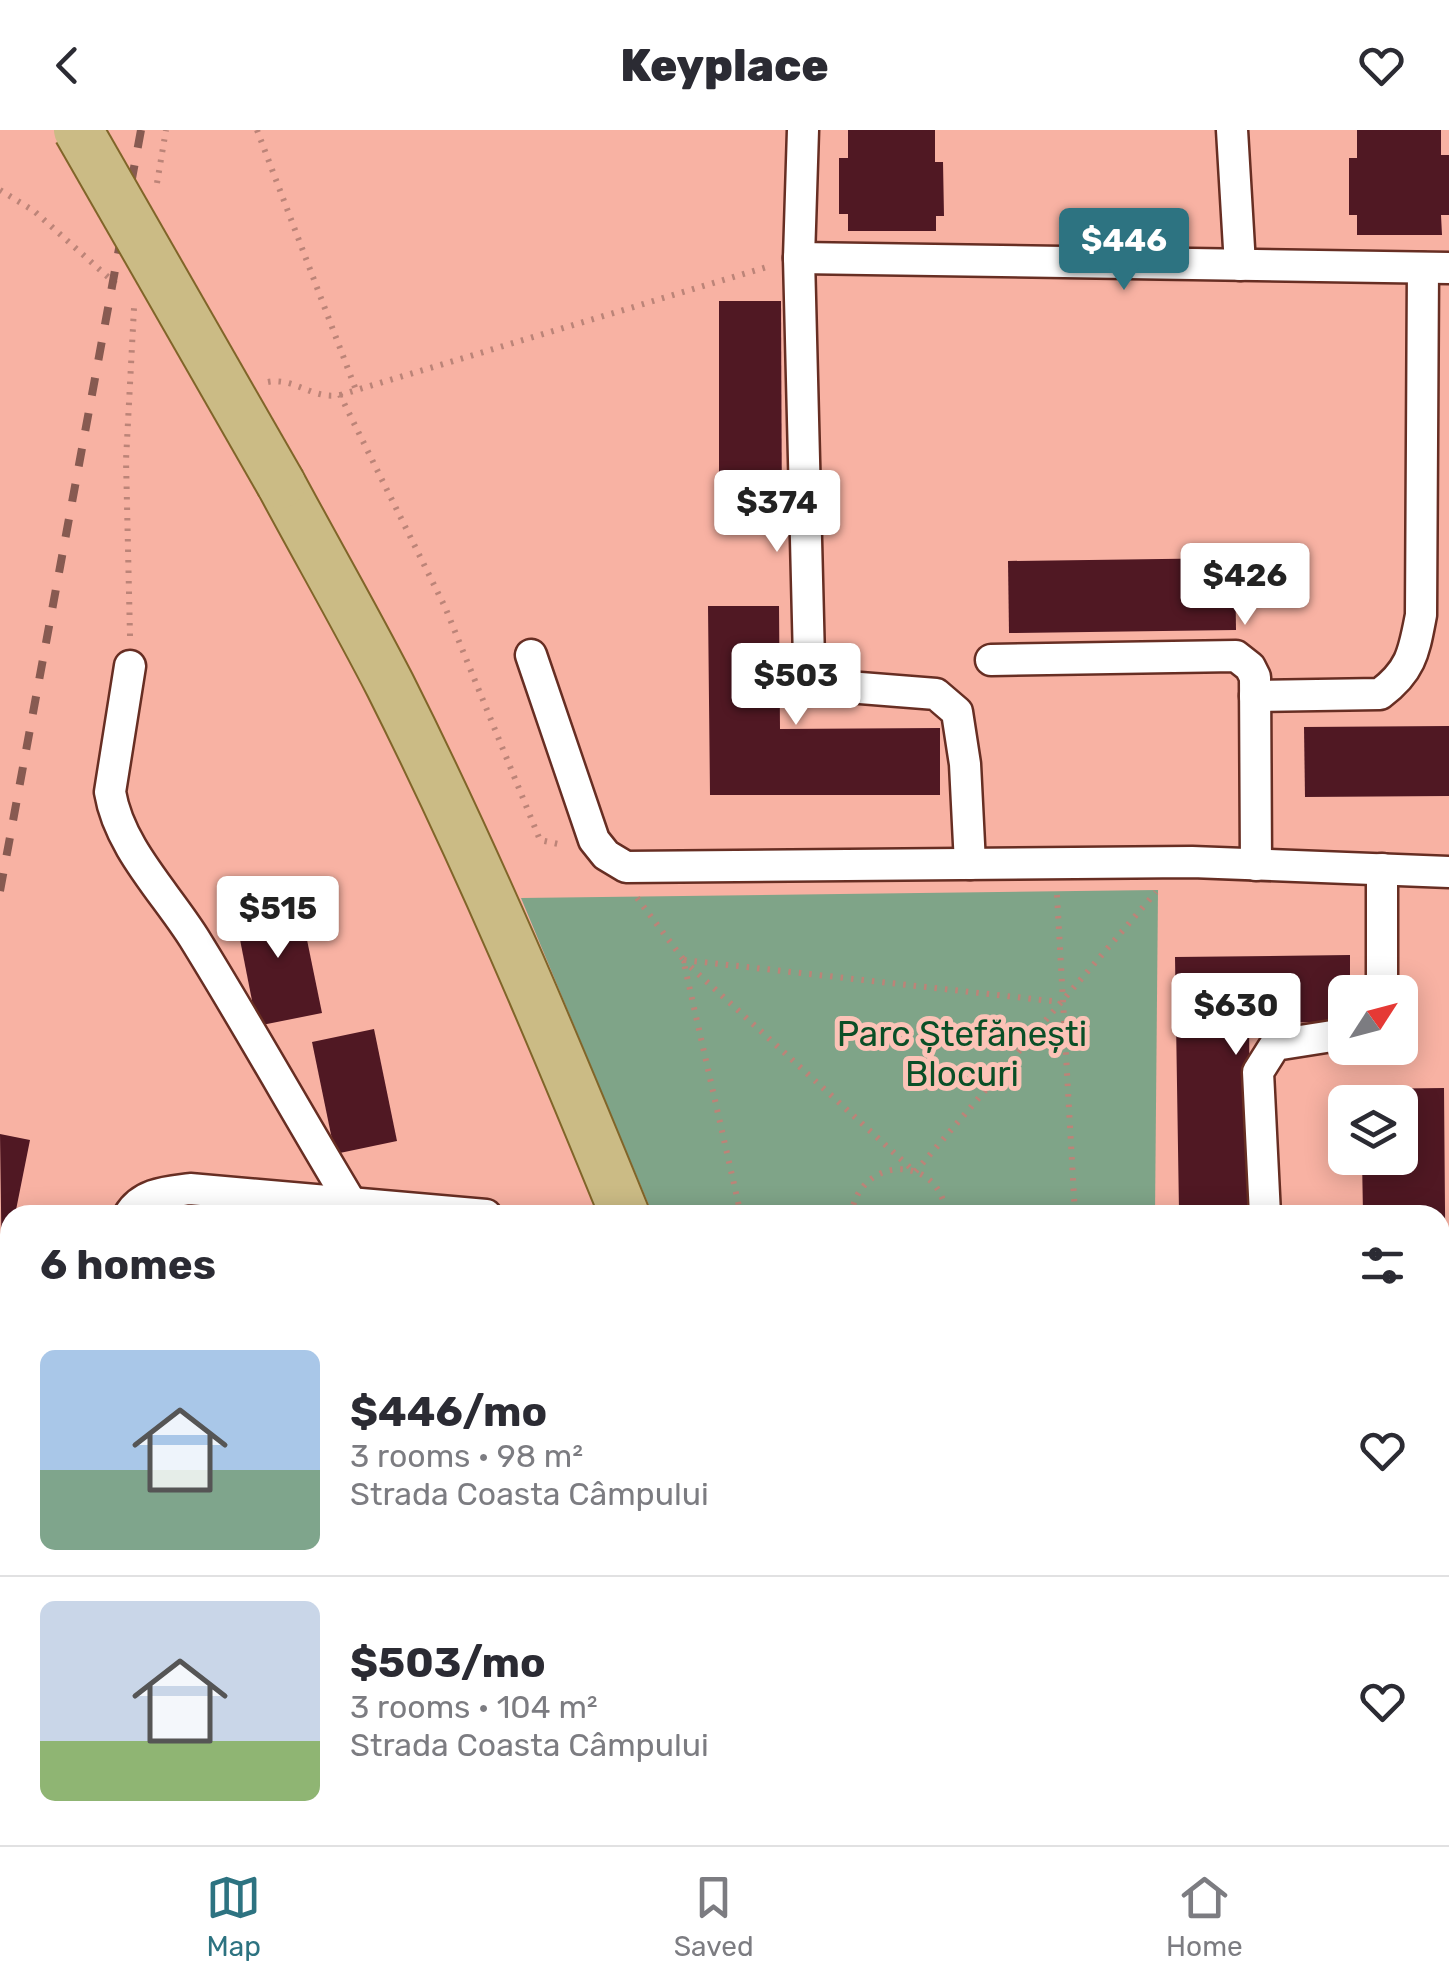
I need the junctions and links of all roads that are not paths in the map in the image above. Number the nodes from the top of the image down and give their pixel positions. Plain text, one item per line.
1 (78, 130) edge
2 (803, 130) edge
3 (1232, 130) edge
4 (799, 258) junction
5 (1240, 265) junction
6 (1436, 268) edge
7 (531, 655) dead end
8 (991, 660) dead end
9 (130, 666) road end
10 (1256, 696) junction
11 (970, 864) junction
12 (1256, 865) junction
13 (1382, 869) junction
14 (1449, 872) edge
15 (1382, 975) edge
16 (1328, 1037) edge
17 (351, 1203) junction
18 (135, 1205) edge
19 (374, 1205) edge
20 (621, 1205) edge
21 (1265, 1205) edge

1 - 20 main road, bridge
2 - 4 street
3 - 5 street
4 - 5 street
4 - 11 street
5 - 6 street
6 - 10 street
7 - 11 street
8 - 10 street
9 - 17 street
10 - 12 street
11 - 12 street
12 - 13 street
13 - 14 street
13 - 15 street
16 - 21 street
17 - 18 street
17 - 19 street

